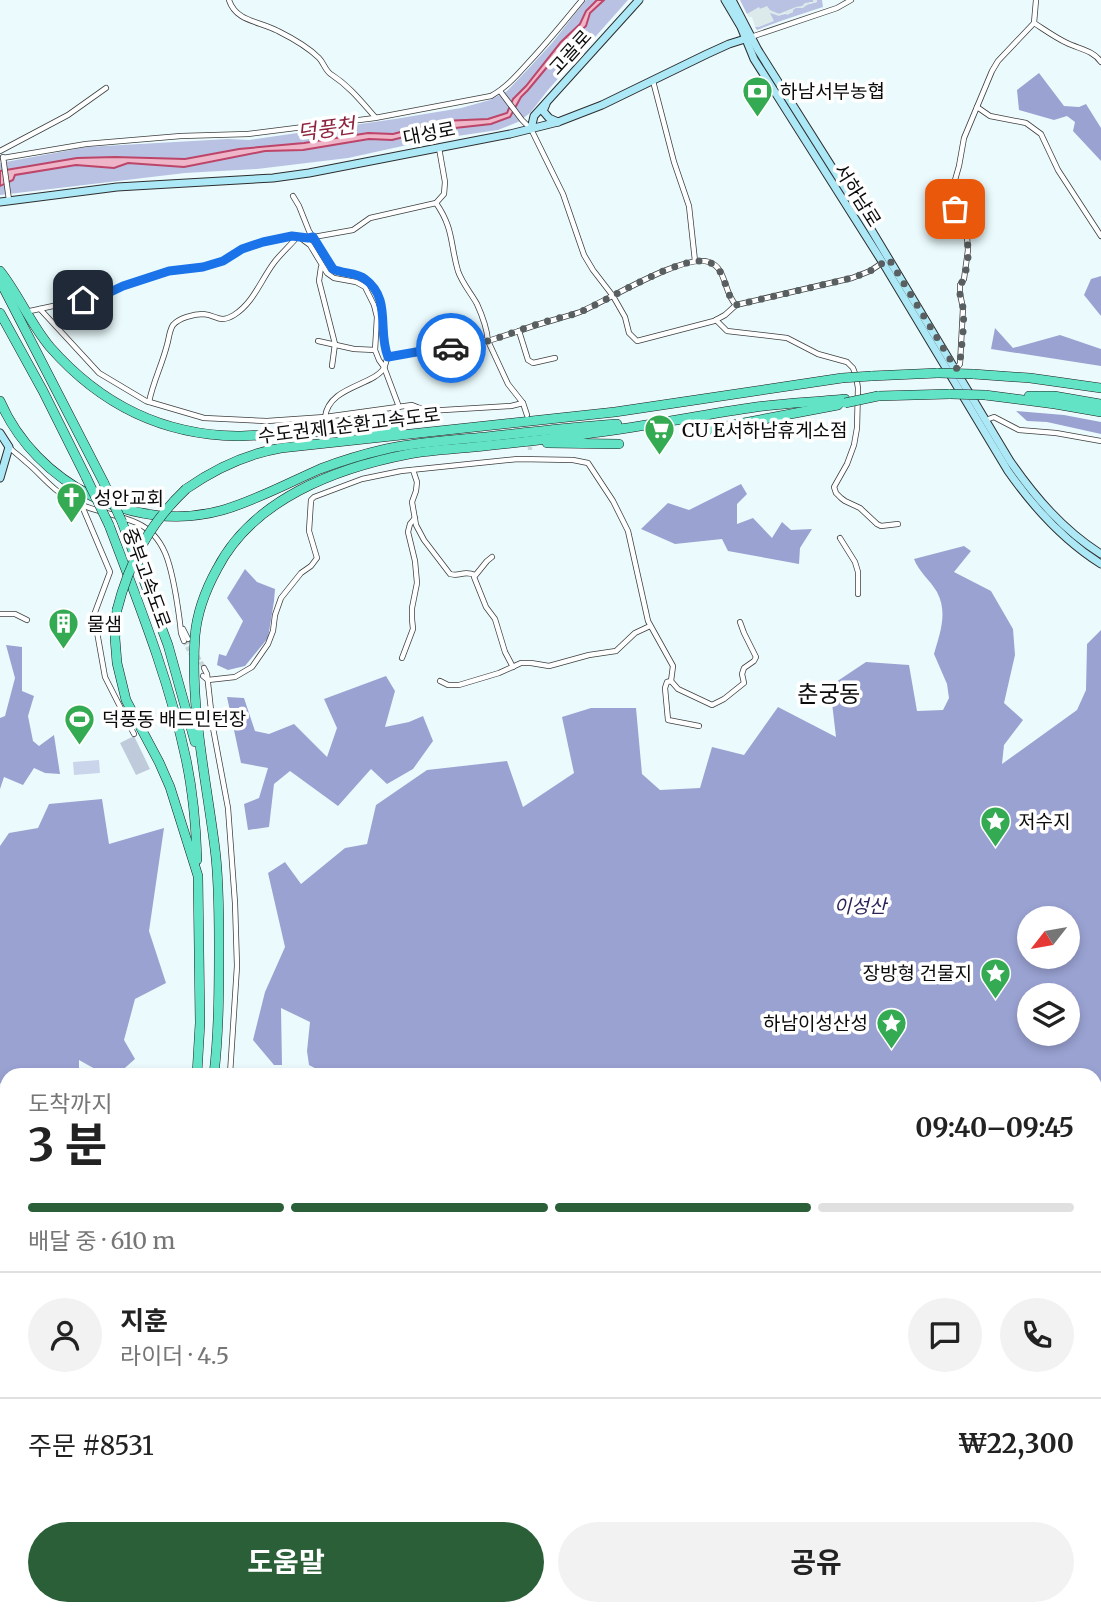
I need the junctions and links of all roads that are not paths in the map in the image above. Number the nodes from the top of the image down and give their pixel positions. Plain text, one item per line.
1 (229, 0) edge
2 (582, 0) edge
3 (639, 0) edge
4 (725, 0) edge
5 (732, 0) edge
6 (851, 0) edge
7 (1036, 0) edge
8 (840, 3) edge
9 (1034, 23) junction
10 (748, 38) junction
11 (1101, 62) edge
12 (653, 81) junction
13 (106, 88) dead end
14 (500, 91) junction
15 (548, 100) junction
16 (977, 107) junction
17 (375, 118) junction
18 (558, 122) junction
19 (531, 129) junction
20 (439, 147) junction
21 (1, 150) edge
22 (3, 161) junction
23 (293, 196) dead end
24 (9, 201) junction
25 (0, 202) edge
26 (436, 203) junction
27 (298, 236) junction
28 (1101, 236) edge
29 (313, 237) junction
30 (695, 261) junction
31 (886, 261) junction
32 (321, 267) junction
33 (0, 271) edge
34 (0, 281) edge
35 (613, 296) junction
36 (736, 305) junction
37 (40, 309) junction
38 (30, 311) dead end
39 (0, 313) edge
40 (716, 320) junction
41 (519, 331) junction
42 (317, 341) dead end
43 (488, 341) junction
44 (335, 344) junction
45 (375, 350) junction
46 (388, 357) junction
47 (555, 358) dead end
48 (332, 366) dead end
49 (384, 367) junction
50 (956, 369) junction
51 (1101, 388) edge
52 (985, 395) junction
53 (0, 401) edge
54 (845, 401) junction
55 (149, 402) junction
56 (523, 403) junction
57 (1101, 404) edge
58 (399, 407) junction
59 (1101, 412) edge
60 (527, 415) dead end
61 (325, 417) junction
62 (986, 420) junction
63 (665, 421) junction
64 (459, 428) junction
65 (706, 430) dead end
66 (0, 433) edge
67 (1101, 441) edge
68 (619, 443) dead end
69 (527, 446) junction
70 (9, 447) junction
71 (531, 459) junction
72 (413, 470) junction
73 (0, 478) edge
74 (82, 505) junction
75 (415, 518) junction
76 (898, 524) dead end
77 (840, 538) dead end
78 (1101, 554) edge
79 (492, 557) dead end
80 (1101, 564) edge
81 (475, 575) junction
82 (858, 594) dead end
83 (0, 614) edge
84 (27, 620) dead end
85 (740, 622) dead end
86 (650, 626) junction
87 (186, 640) tunnel mouth
88 (402, 657) dead end
89 (513, 667) junction
90 (204, 668) tunnel mouth
91 (206, 678) junction
92 (440, 681) dead end
93 (671, 681) junction
94 (699, 726) dead end
95 (134, 734) dead end
96 (202, 767) junction
97 (198, 876) junction
98 (197, 1068) edge
99 (214, 1068) edge
100 (230, 1068) edge

1 - 17 street
2 - 14 street
3 - 15 street, 고골로
4 - 10 street, 서하남로
5 - 10 street, 서하남로
6 - 8 street, 대성로
7 - 9 street
8 - 10 street, 대성로
9 - 11 street
9 - 16 street
10 - 12 street, 대성로
10 - 31 street, 서하남로
12 - 18 street, 대성로
12 - 30 street
13 - 21 street
14 - 17 street
14 - 19 street
15 - 18 street
15 - 19 street, 고골로
16 - 28 street
16 - 50 street
17 - 22 street
18 - 19 street, 대성로
19 - 20 street, 대성로
19 - 35 street
20 - 24 street, 대성로
20 - 26 street
21 - 22 street
22 - 24 street
23 - 29 street
24 - 25 street, 대성로
26 - 29 street
26 - 43 street
27 - 29 street
27 - 32 street
27 - 37 street
27 - 55 street
29 - 46 street
30 - 35 street
30 - 36 street
31 - 36 street
31 - 50 street, 서하남로
31 - 80 street, 서하남로
32 - 44 street
32 - 45 street
33 - 64 highway
34 - 96 highway, 중부고속도로, bridge
35 - 40 street
35 - 41 street
36 - 40 street
37 - 38 street
37 - 55 street
39 - 97 highway, 중부고속도로, bridge
40 - 76 street
41 - 43 street
41 - 47 street
42 - 44 street
43 - 46 street
43 - 56 street
44 - 45 street
44 - 48 street
45 - 49 street
46 - 49 street
49 - 58 street
49 - 61 street
50 - 62 street, 서하남로
51 - 64 highway, 수도권제1순환고속도로, bridge
52 - 54 highway, 수도권제1순환고속도로, bridge
52 - 57 highway, 수도권제1순환고속도로
52 - 59 highway, 수도권제1순환고속도로
53 - 63 highway
54 - 63 highway, 수도권제1순환고속도로
54 - 65 highway
55 - 61 street
56 - 58 street
56 - 60 street
58 - 61 street
62 - 67 street
62 - 78 street, 서하남로
63 - 69 highway, 수도권제1순환고속도로
64 - 97 highway, 수도권제1순환고속도로, bridge
66 - 70 street
68 - 69 highway
69 - 71 street
69 - 96 highway, 수도권제1순환고속도로
70 - 73 street
70 - 74 street
71 - 72 street
71 - 86 street
72 - 75 street
72 - 91 street
74 - 87 street
74 - 95 street
75 - 81 street
75 - 88 street
77 - 82 street
79 - 81 street
81 - 89 street
83 - 84 street
85 - 93 street
86 - 89 street
86 - 93 street
89 - 92 street
90 - 91 street
91 - 100 street
93 - 94 street
96 - 99 highway, 수도권제1순환고속도로
97 - 98 highway, 수도권제1순환고속도로

